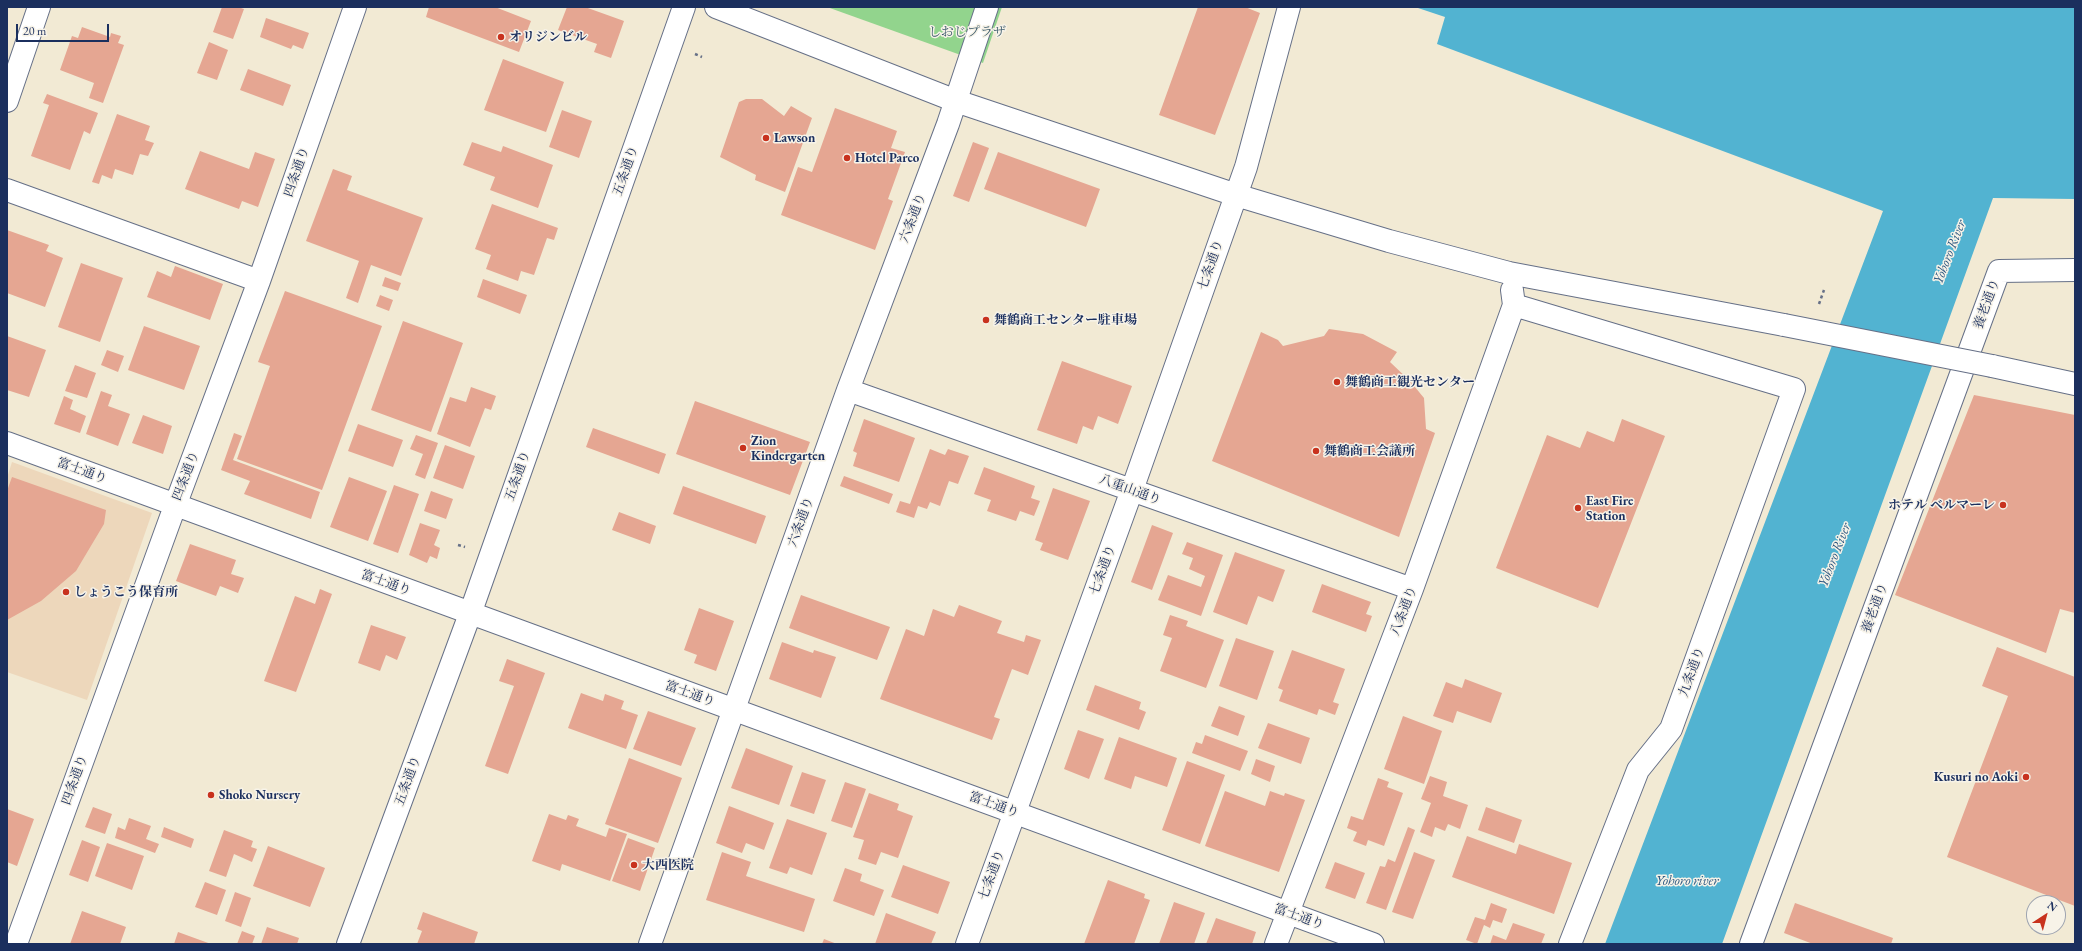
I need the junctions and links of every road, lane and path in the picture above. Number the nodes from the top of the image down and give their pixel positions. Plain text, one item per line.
1 (39, 7) edge
2 (354, 7) edge
3 (684, 7) edge
4 (716, 7) edge
5 (987, 7) edge
6 (1289, 7) edge
7 (7, 101) edge
8 (956, 101) junction
9 (7, 190) edge
10 (1236, 195) junction
11 (2075, 270) edge
12 (1509, 273) junction
13 (259, 281) junction
14 (1514, 305) junction
15 (2075, 384) edge
16 (848, 390) junction
17 (7, 444) edge
18 (1132, 490) junction
19 (175, 506) junction
20 (1412, 589) junction
21 (470, 614) junction
22 (734, 710) junction
23 (1014, 812) junction
24 (1287, 912) junction
25 (16, 944) edge
26 (348, 944) edge
27 (650, 944) edge
28 (967, 944) edge
29 (1276, 944) edge
30 (1373, 944) edge
31 (1570, 944) edge
32 (1751, 944) edge

1 - 7 street
2 - 13 street, 四条通り
3 - 21 street, 五条通り
4 - 8 street
5 - 8 street, 六条通り
6 - 10 street, 七条通り
8 - 10 street
8 - 16 street, 六条通り
9 - 13 street
10 - 12 street
10 - 18 street, 七条通り
11 - 32 street, 養老通り
12 - 14 street, 八条通り
12 - 15 street, bridge
13 - 19 street, 四条通り
14 - 20 street, 八条通り
14 - 31 street, 九条通り
16 - 18 street, 八重山通り
16 - 22 street, 六条通り
17 - 19 street, 富士通り
18 - 20 street, 八重山通り
18 - 23 street, 七条通り
19 - 21 street, 富士通り
19 - 25 street, 四条通り
20 - 24 street, 八条通り
21 - 22 street, 富士通り
21 - 26 street, 五条通り
22 - 23 street, 富士通り
22 - 27 street, 六条通り
23 - 24 street, 富士通り
23 - 28 street, 七条通り
24 - 29 street, 八条通り
24 - 30 street, 富士通り

